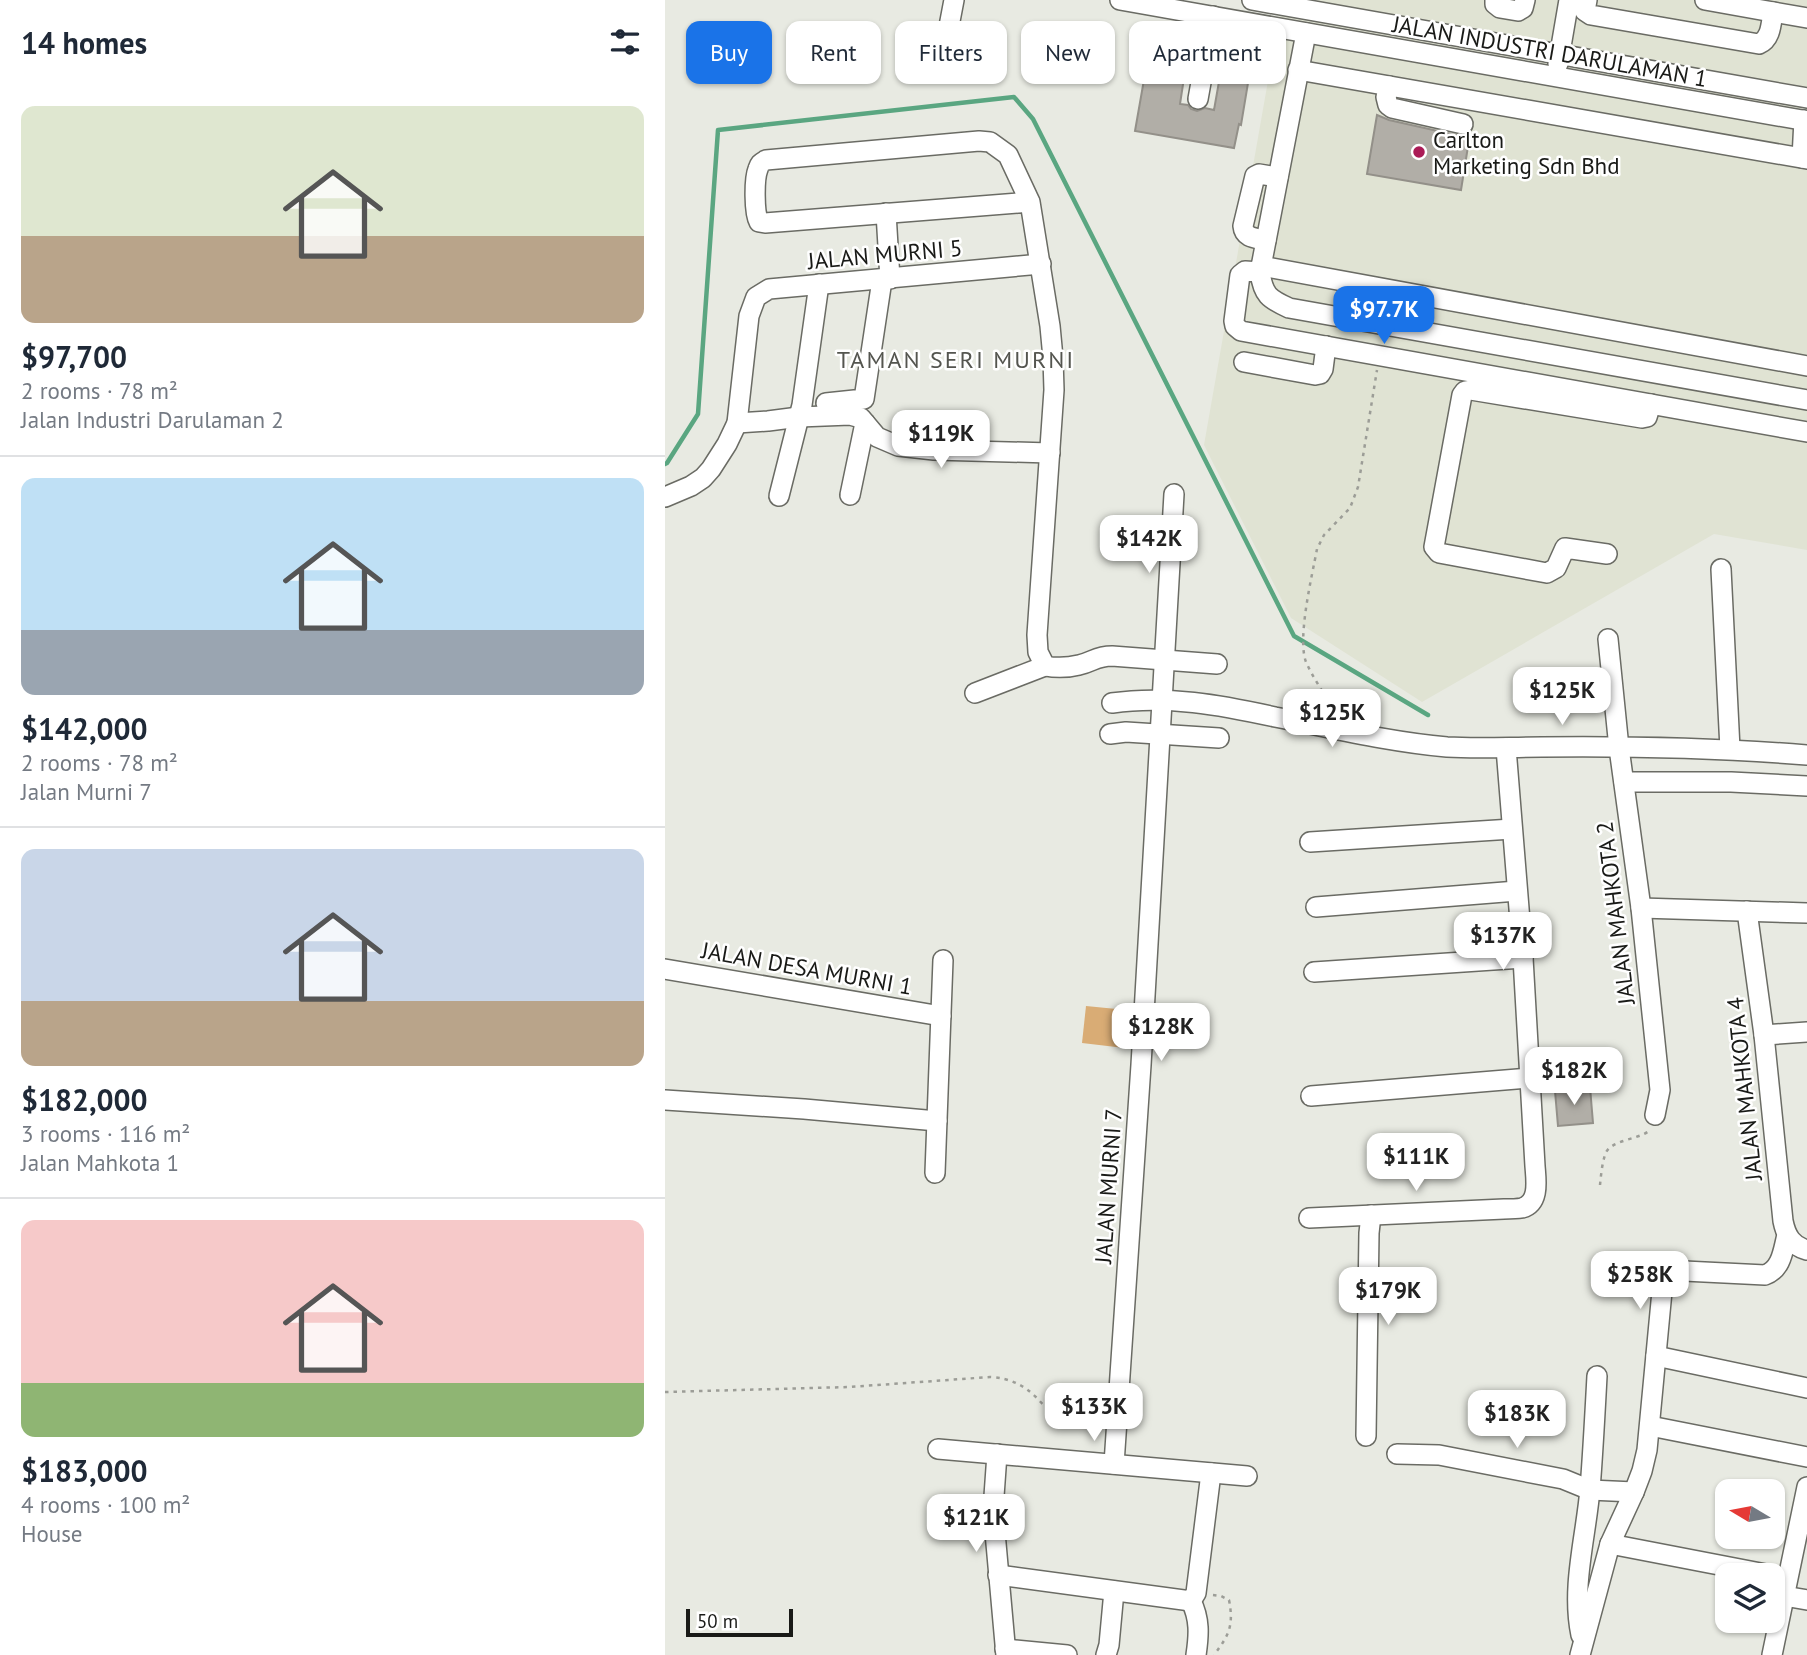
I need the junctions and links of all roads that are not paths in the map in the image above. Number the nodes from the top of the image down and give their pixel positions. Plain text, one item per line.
1 (954, 0) edge
2 (1120, 0) edge
3 (1251, 0) edge
4 (1495, 0) edge
5 (1525, 0) edge
6 (1569, 0) edge
7 (1587, 0) edge
8 (1705, 0) edge
9 (1773, 12) junction
10 (1213, 16) junction
11 (1806, 16) edge
12 (950, 21) edge
13 (1306, 33) junction
14 (1559, 54) junction
15 (1298, 70) junction
16 (1555, 77) junction
17 (1389, 86) junction
18 (1807, 98) edge
19 (1198, 99) dead end
20 (1805, 120) edge
21 (1463, 124) dead end
22 (1805, 158) edge
23 (1030, 202) junction
24 (886, 213) junction
25 (1041, 264) junction
26 (1260, 269) junction
27 (886, 279) junction
28 (819, 284) junction
29 (1385, 326) junction
30 (1326, 346) junction
31 (1380, 356) junction
32 (1244, 362) dead end
33 (1807, 366) edge
34 (1807, 401) edge
35 (1651, 404) junction
36 (800, 411) junction
37 (737, 423) junction
38 (865, 423) junction
39 (1807, 432) edge
40 (1050, 453) junction
41 (1174, 494) dead end
42 (850, 495) dead end
43 (779, 496) dead end
44 (665, 498) edge
45 (1607, 554) dead end
46 (1721, 569) dead end
47 (1608, 639) dead end
48 (1164, 660) junction
49 (1217, 664) dead end
50 (1045, 666) junction
51 (975, 693) dead end
52 (1162, 700) junction
53 (1112, 703) dead end
54 (1110, 734) dead end
55 (1160, 734) junction
56 (1219, 738) dead end
57 (1506, 748) junction
58 (1619, 748) junction
59 (1730, 749) junction
60 (1807, 755) edge
61 (1624, 782) junction
62 (1807, 786) edge
63 (1512, 829) junction
64 (1310, 842) dead end
65 (1517, 891) junction
66 (1316, 906) dead end
67 (1641, 908) junction
68 (1747, 911) junction
69 (1807, 913) edge
70 (1523, 958) junction
71 (943, 960) dead end
72 (665, 969) edge
73 (1314, 972) dead end
74 (941, 1016) junction
75 (1807, 1032) edge
76 (1764, 1035) junction
77 (1530, 1078) junction
78 (1311, 1096) dead end
79 (665, 1100) edge
80 (1655, 1115) road end
81 (937, 1121) junction
82 (935, 1173) dead end
83 (1371, 1215) junction
84 (1309, 1218) dead end
85 (1787, 1235) junction
86 (1807, 1250) edge
87 (1656, 1356) junction
88 (1597, 1376) dead end
89 (1807, 1388) edge
90 (1650, 1426) junction
91 (1366, 1436) dead end
92 (938, 1450) dead end
93 (997, 1454) junction
94 (1397, 1454) dead end
95 (1807, 1457) edge
96 (1114, 1464) junction
97 (1211, 1473) junction
98 (1247, 1476) dead end
99 (1590, 1490) junction
100 (1634, 1492) junction
101 (1806, 1498) edge
102 (1610, 1544) junction
103 (1801, 1550) edge
104 (1715, 1567) edge
105 (1785, 1573) edge
106 (998, 1575) junction
107 (1785, 1585) edge
108 (1114, 1591) junction
109 (1193, 1597) junction
110 (1807, 1601) edge
111 (1774, 1633) edge
112 (1581, 1649) edge
113 (1006, 1652) edge
114 (1067, 1655) edge
115 (1106, 1655) edge
116 (1196, 1655) edge
117 (1772, 1655) edge

1 - 12 street
2 - 10 street, JALAN INDUSTRI DARULAMAN 1
3 - 14 street, JALAN INDUSTRI DARULAMAN 1
4 - 5 street
6 - 14 street
7 - 9 street
8 - 9 street
9 - 11 street
10 - 13 street, JALAN INDUSTRI DARULAMAN 1
10 - 19 street
13 - 15 street
13 - 16 street, JALAN INDUSTRI DARULAMAN 1
14 - 16 street
14 - 18 street, JALAN INDUSTRI DARULAMAN 1
15 - 17 street
15 - 26 street
16 - 20 street, JALAN INDUSTRI DARULAMAN 1
17 - 21 street
17 - 22 street
20 - 22 street
23 - 24 street
23 - 24 street
23 - 25 street
24 - 27 street
25 - 27 street, JALAN MURNI 5
25 - 40 street
26 - 29 street
26 - 30 street
26 - 33 street
27 - 28 street, JALAN MURNI 5
27 - 36 street
28 - 36 street
28 - 37 street, JALAN MURNI 5
29 - 31 street
29 - 34 street
30 - 31 street
30 - 32 street
31 - 35 street
35 - 39 street
35 - 45 street
36 - 37 street
36 - 38 street
36 - 43 street
37 - 44 street
38 - 40 street
38 - 42 street
40 - 50 street
41 - 48 street, JALAN MURNI 7
46 - 59 street
47 - 58 street, JALAN MAHKOTA 2
48 - 49 street
48 - 50 street
48 - 52 street, JALAN MURNI 7
50 - 51 street
52 - 53 street
52 - 55 street, JALAN MURNI 7
52 - 57 street
54 - 55 street
55 - 56 street
55 - 96 street, JALAN MURNI 7
57 - 58 street
57 - 63 street
58 - 59 street
58 - 61 street, JALAN MAHKOTA 2
59 - 60 street
61 - 62 street
61 - 67 street, JALAN MAHKOTA 2
63 - 64 street
63 - 65 street
65 - 66 street
65 - 70 street
67 - 68 street
67 - 80 street, JALAN MAHKOTA 2
68 - 69 street
68 - 76 street, JALAN MAHKOTA 4
70 - 73 street
70 - 77 street
71 - 74 street
72 - 74 street, JALAN DESA MURNI 1
74 - 81 street
75 - 76 street
76 - 85 street, JALAN MAHKOTA 4
77 - 78 street
77 - 83 street
79 - 81 street
81 - 82 street
83 - 84 street
83 - 91 street
85 - 86 street
85 - 87 street
87 - 89 street
87 - 90 street
88 - 99 street
90 - 95 street
90 - 100 street
92 - 93 street
93 - 96 street
93 - 106 street
94 - 99 street
96 - 97 street
97 - 98 street
97 - 109 street
99 - 100 street
99 - 112 street
100 - 102 street
101 - 103 street
102 - 104 street
102 - 112 street
103 - 105 street
106 - 108 street
106 - 113 street
107 - 110 street
108 - 109 street
108 - 115 street
109 - 116 street
111 - 117 street
113 - 114 street

